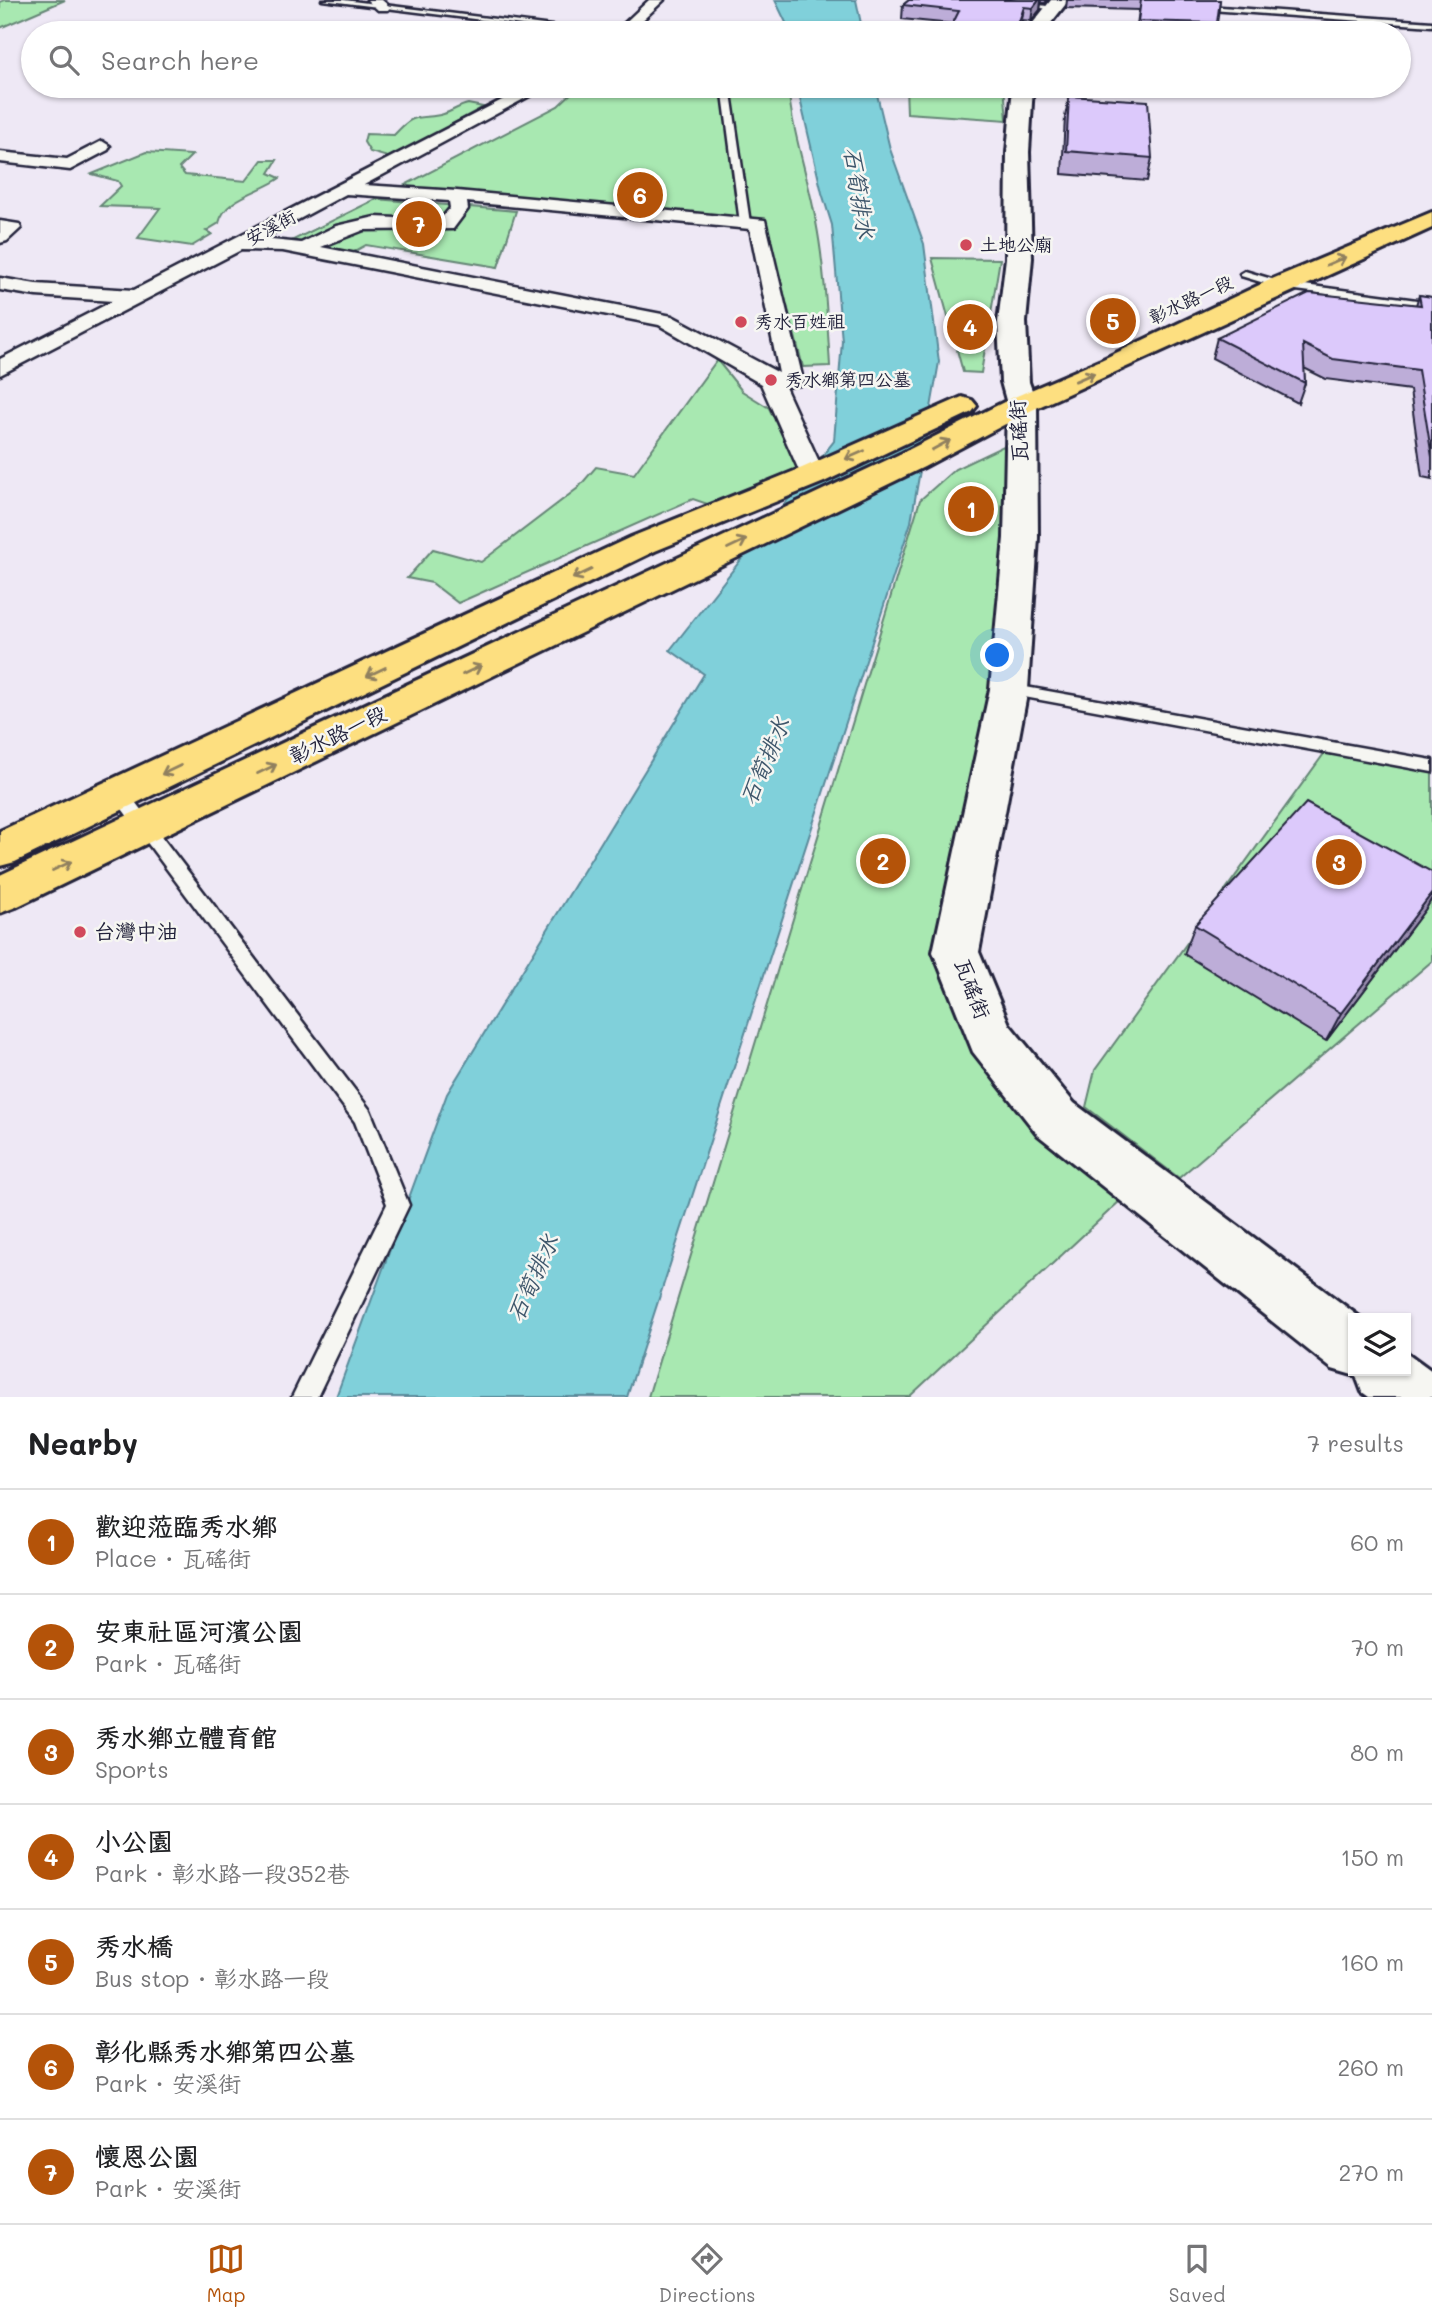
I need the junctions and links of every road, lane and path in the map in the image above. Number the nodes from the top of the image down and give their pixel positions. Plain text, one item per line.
1 (326, 0) edge
2 (657, 0) edge
3 (989, 0) edge
4 (379, 3) edge
5 (1058, 4) edge
6 (1181, 5) edge
7 (513, 21) edge
8 (634, 21) edge
9 (1041, 21) edge
10 (1392, 21) edge
11 (1411, 22) edge
12 (1432, 24) edge
13 (517, 98) edge
14 (728, 98) edge
15 (1022, 98) edge
16 (102, 146) dead end
17 (0, 157) edge
18 (344, 189) junction
19 (457, 196) junction
20 (1432, 202) edge
21 (1432, 219) edge
22 (745, 223) junction
23 (0, 226) edge
24 (0, 237) edge
25 (241, 244) junction
26 (304, 249) junction
27 (1245, 274) junction
28 (0, 284) edge
29 (1281, 285) junction
30 (1209, 291) dead end
31 (135, 296) junction
32 (1432, 305) edge
33 (1076, 354) dead end
34 (0, 368) edge
35 (771, 380) junction
36 (1018, 393) junction
37 (813, 475) junction
38 (1009, 689) junction
39 (1432, 766) edge
40 (120, 794) junction
41 (145, 828) junction
42 (0, 850) edge
43 (0, 895) edge
44 (1348, 1344) edge
45 (1389, 1376) edge
46 (303, 1397) edge
47 (1417, 1397) edge

1 - 4 lane
2 - 8 street
3 - 5 lane
4 - 7 lane
5 - 9 street
6 - 10 lane
11 - 12 lane
13 - 18 street, 安溪街
14 - 22 lane
15 - 36 street, 瓦磘街
16 - 17 street
18 - 19 street
18 - 25 street, 安溪街
19 - 22 street
19 - 26 street
20 - 27 main road, 彰水路一段
29 -> 21 main road, 彰水路一段
22 - 35 street
23 - 24 street
25 - 26 street
25 - 31 street, 安溪街
26 - 35 street
27 - 29 lane
27 - 30 main road, 彰水路一段
28 - 31 street
29 - 32 lane
36 -> 29 main road, 彰水路一段
31 - 34 street, 安溪街
33 - 36 main road, 彰水路一段
35 - 37 street
36 -> 37 main road, 彰水路一段
36 - 38 street, 瓦磘街
41 -> 36 main road, 彰水路一段
37 -> 40 main road, 彰水路一段
38 - 39 lane
38 - 44 street, 瓦磘街
40 - 41 lane
40 - 42 main road, 彰水路一段
43 -> 41 main road, 彰水路一段
41 - 46 lane
45 - 47 street

